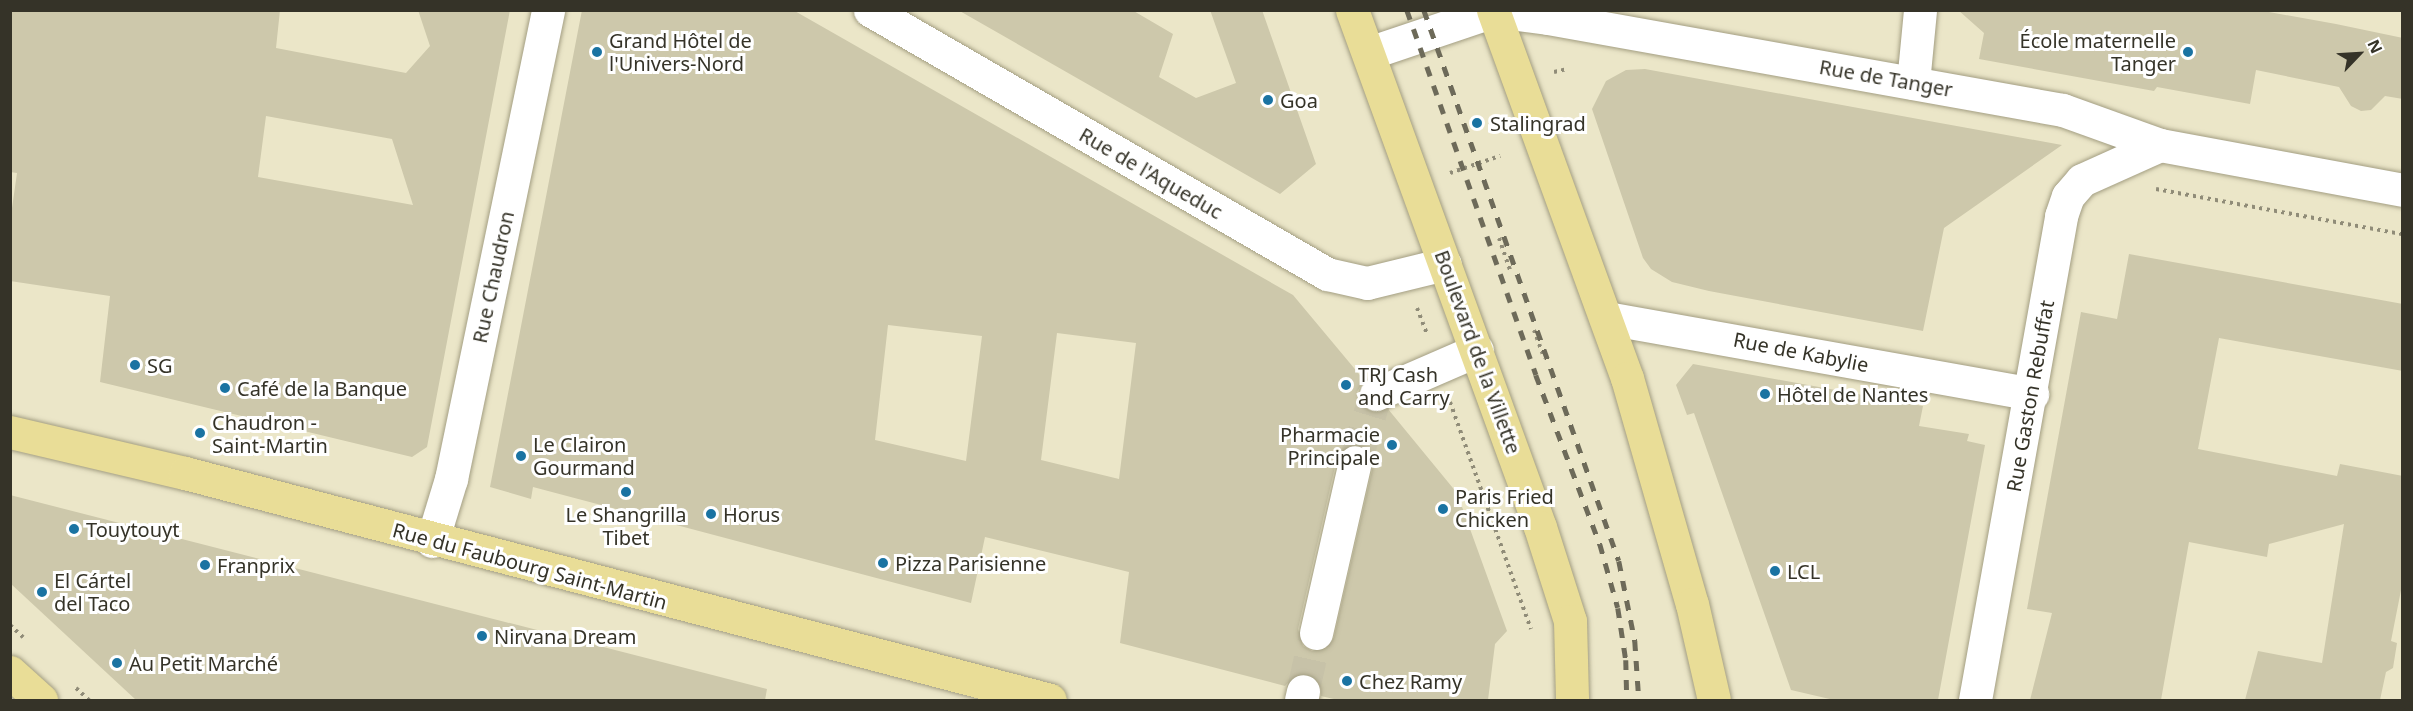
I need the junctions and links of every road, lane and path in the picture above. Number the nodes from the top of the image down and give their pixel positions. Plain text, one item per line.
1 (548, 10) edge
2 (870, 10) edge
3 (1352, 10) edge
4 (1920, 10) edge
5 (1493, 11) edge
6 (1369, 53) junction
7 (1566, 69) dead end
8 (1553, 72) dead end
9 (1914, 83) junction
10 (2160, 145) junction
11 (1500, 156) dead end
12 (1440, 176) dead end
13 (2150, 187) dead end
14 (2403, 190) edge
15 (2403, 234) edge
16 (1499, 238) dead end
17 (1446, 264) junction
18 (1511, 273) dead end
19 (1606, 318) junction
20 (1534, 330) dead end
21 (1477, 350) junction
22 (1544, 358) dead end
23 (1376, 394) dead end
24 (2032, 394) junction
25 (10, 432) edge
26 (1355, 462) tunnel mouth
27 (432, 541) junction
28 (1316, 633) tunnel mouth
29 (10, 672) edge
30 (41, 700) edge
31 (1050, 700) edge
32 (1572, 700) edge
33 (1714, 700) edge
34 (1975, 700) edge

1 - 27 street, Rue Chaudron
2 - 17 street, Rue de l'Aqueduc
3 - 6 main road, Boulevard de la Villette
4 - 9 street
5 - 6 street, Rue de Tanger
5 - 9 street, Rue de Tanger
5 - 19 main road
6 - 17 main road, Boulevard de la Villette
7 - 8 path
9 - 10 street, Rue de Tanger
10 - 14 street, Rue de Tanger
10 - 24 street, Rue Gaston Rebuffat
11 - 12 path
13 - 15 path
16 - 18 path
17 - 21 main road, Boulevard de la Villette
19 - 24 street, Rue de Kabylie
19 - 33 main road
20 - 22 path
21 - 23 street
21 - 32 main road, Boulevard de la Villette
24 - 34 street, Rue Gaston Rebuffat
25 - 27 main road, Rue du Faubourg Saint-Martin
26 - 28 street
27 - 31 main road, Rue du Faubourg Saint-Martin
29 - 30 main road

